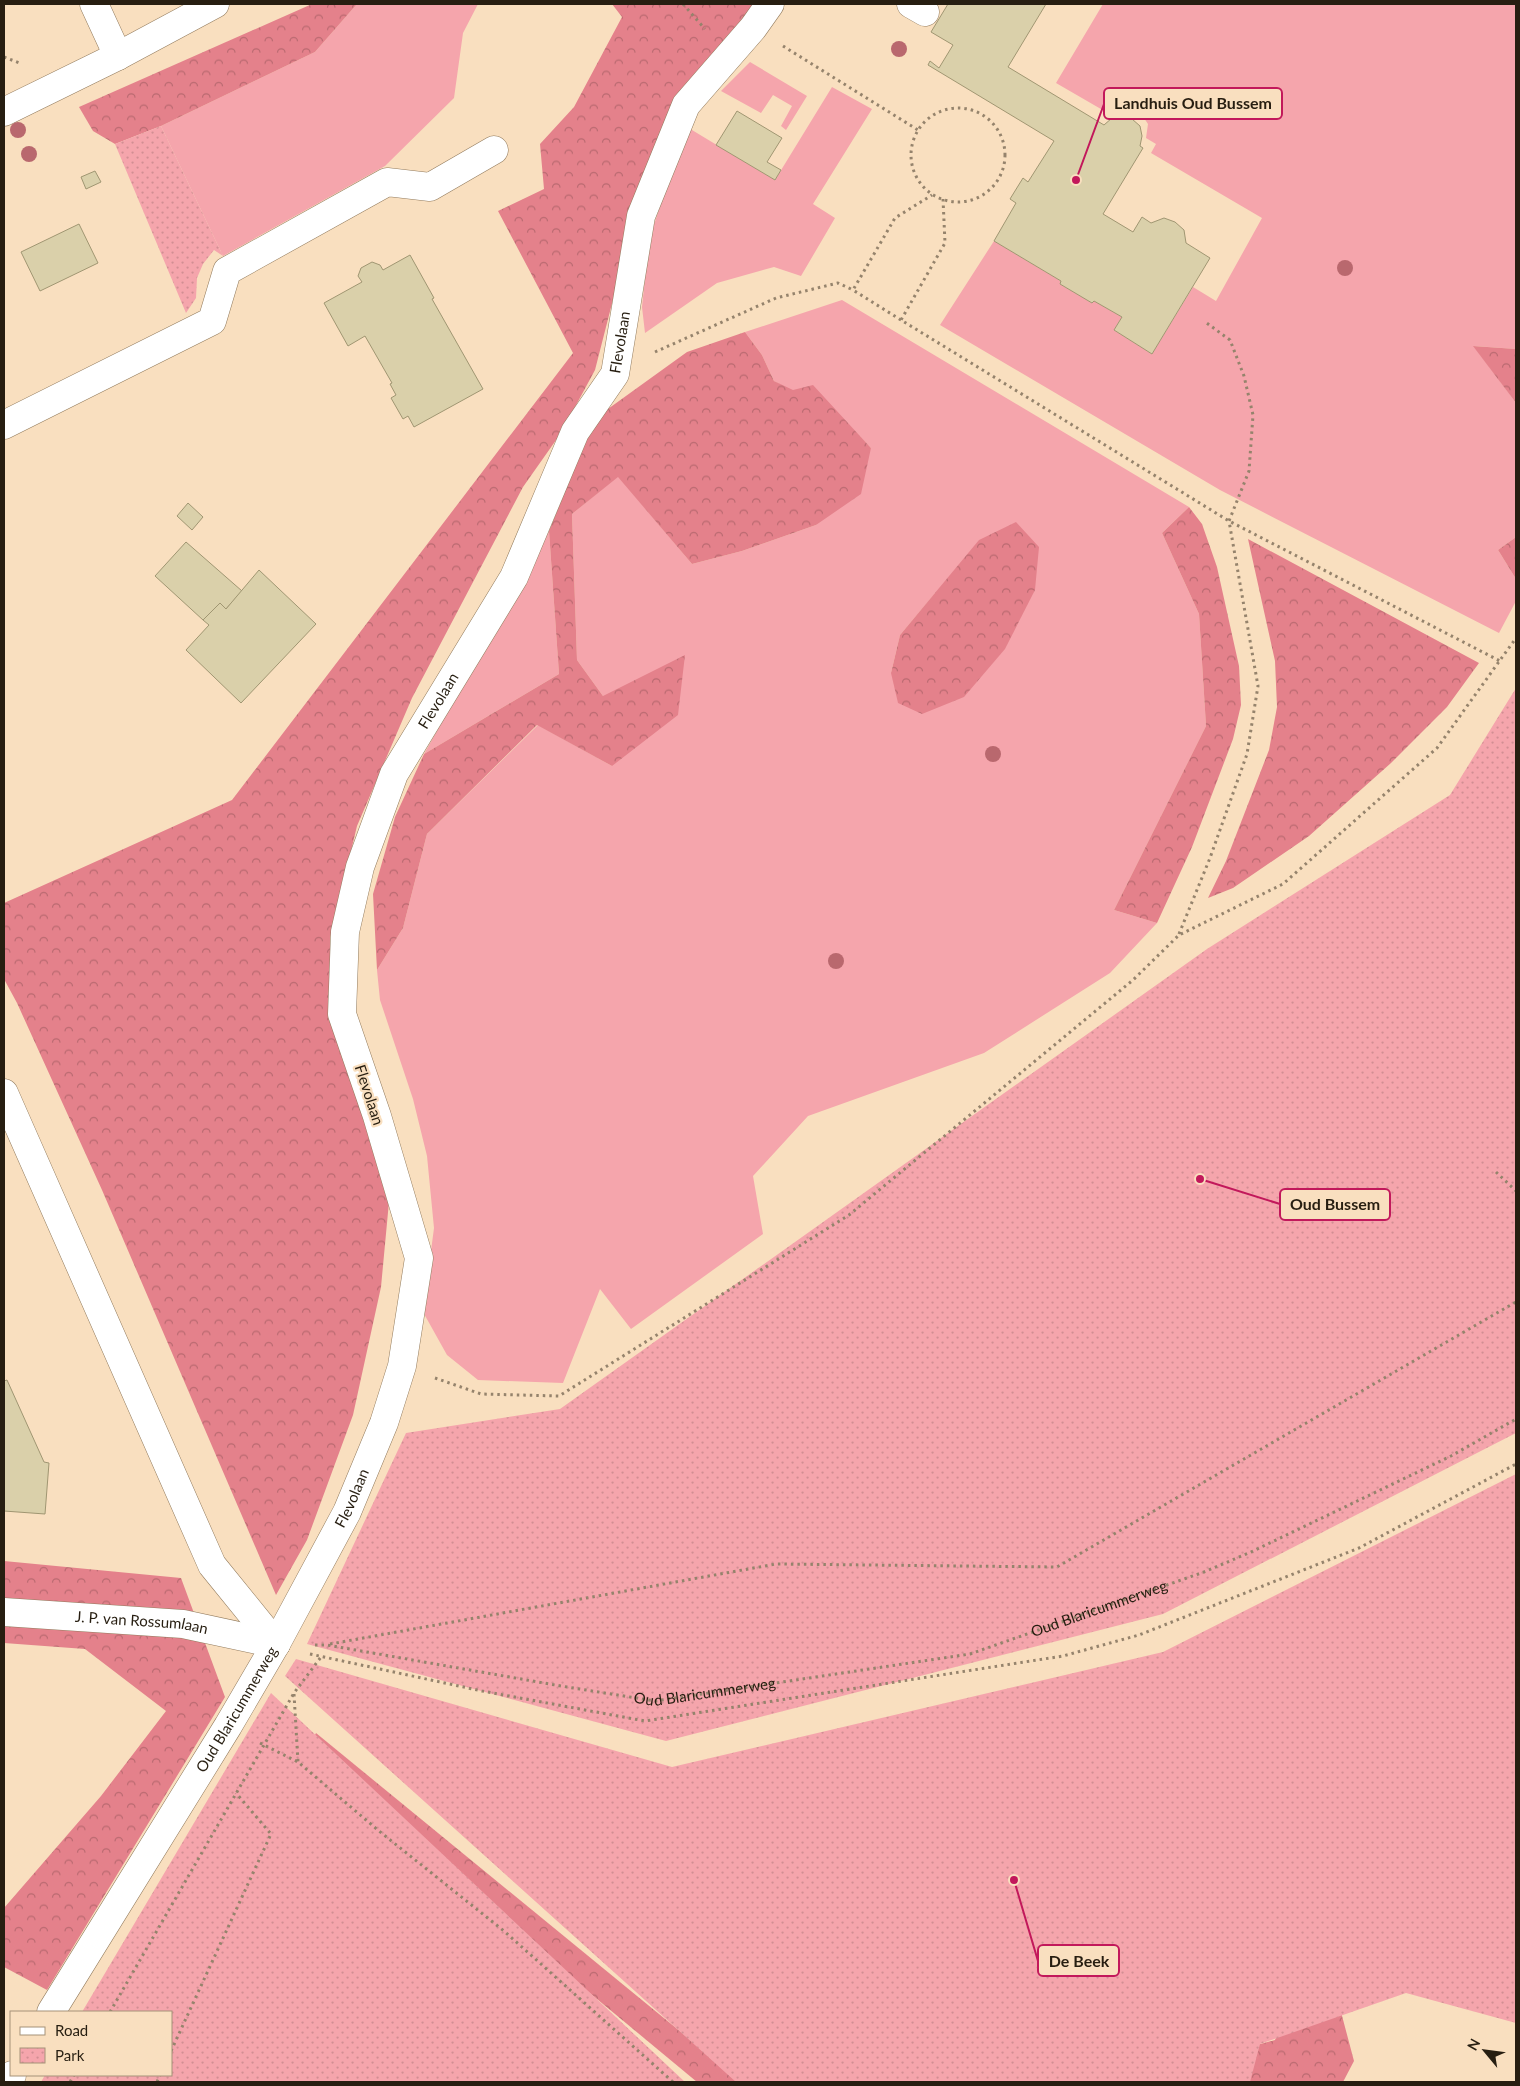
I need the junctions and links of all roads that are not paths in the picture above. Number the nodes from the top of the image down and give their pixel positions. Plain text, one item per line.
1 (94, 4) edge
2 (215, 4) edge
3 (770, 4) edge
4 (118, 56) junction
5 (4, 112) edge
6 (494, 150) dead end
7 (4, 425) edge
8 (4, 1093) edge
9 (4, 1612) edge
10 (276, 1644) junction
11 (52, 2011) edge

1 - 4 street
2 - 4 street
3 - 10 street, Flevolaan
4 - 5 street
6 - 7 street
8 - 10 street
9 - 10 street, J. P. van Rossumlaan
10 - 11 street, Oud Blaricummerweg

